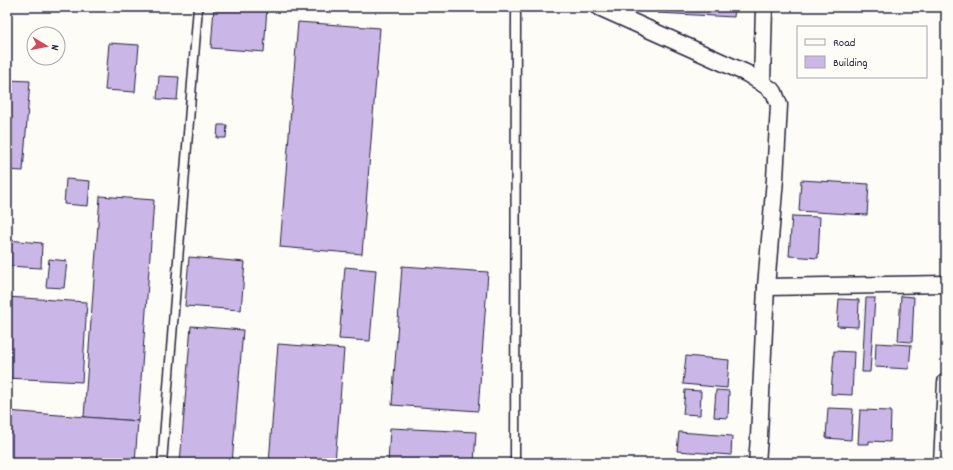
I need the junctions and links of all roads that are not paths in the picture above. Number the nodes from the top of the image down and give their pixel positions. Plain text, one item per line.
1 (198, 7) edge
2 (599, 7) edge
3 (764, 7) edge
4 (516, 14) dead end
5 (762, 83) junction
6 (946, 284) edge
7 (766, 287) junction
8 (946, 382) edge
9 (943, 461) edge
10 (162, 463) edge
11 (515, 463) edge
12 (756, 463) edge

1 - 10 lane
2 - 5 street
3 - 5 street
4 - 11 lane
5 - 7 street
6 - 7 street
7 - 12 street
8 - 9 street

